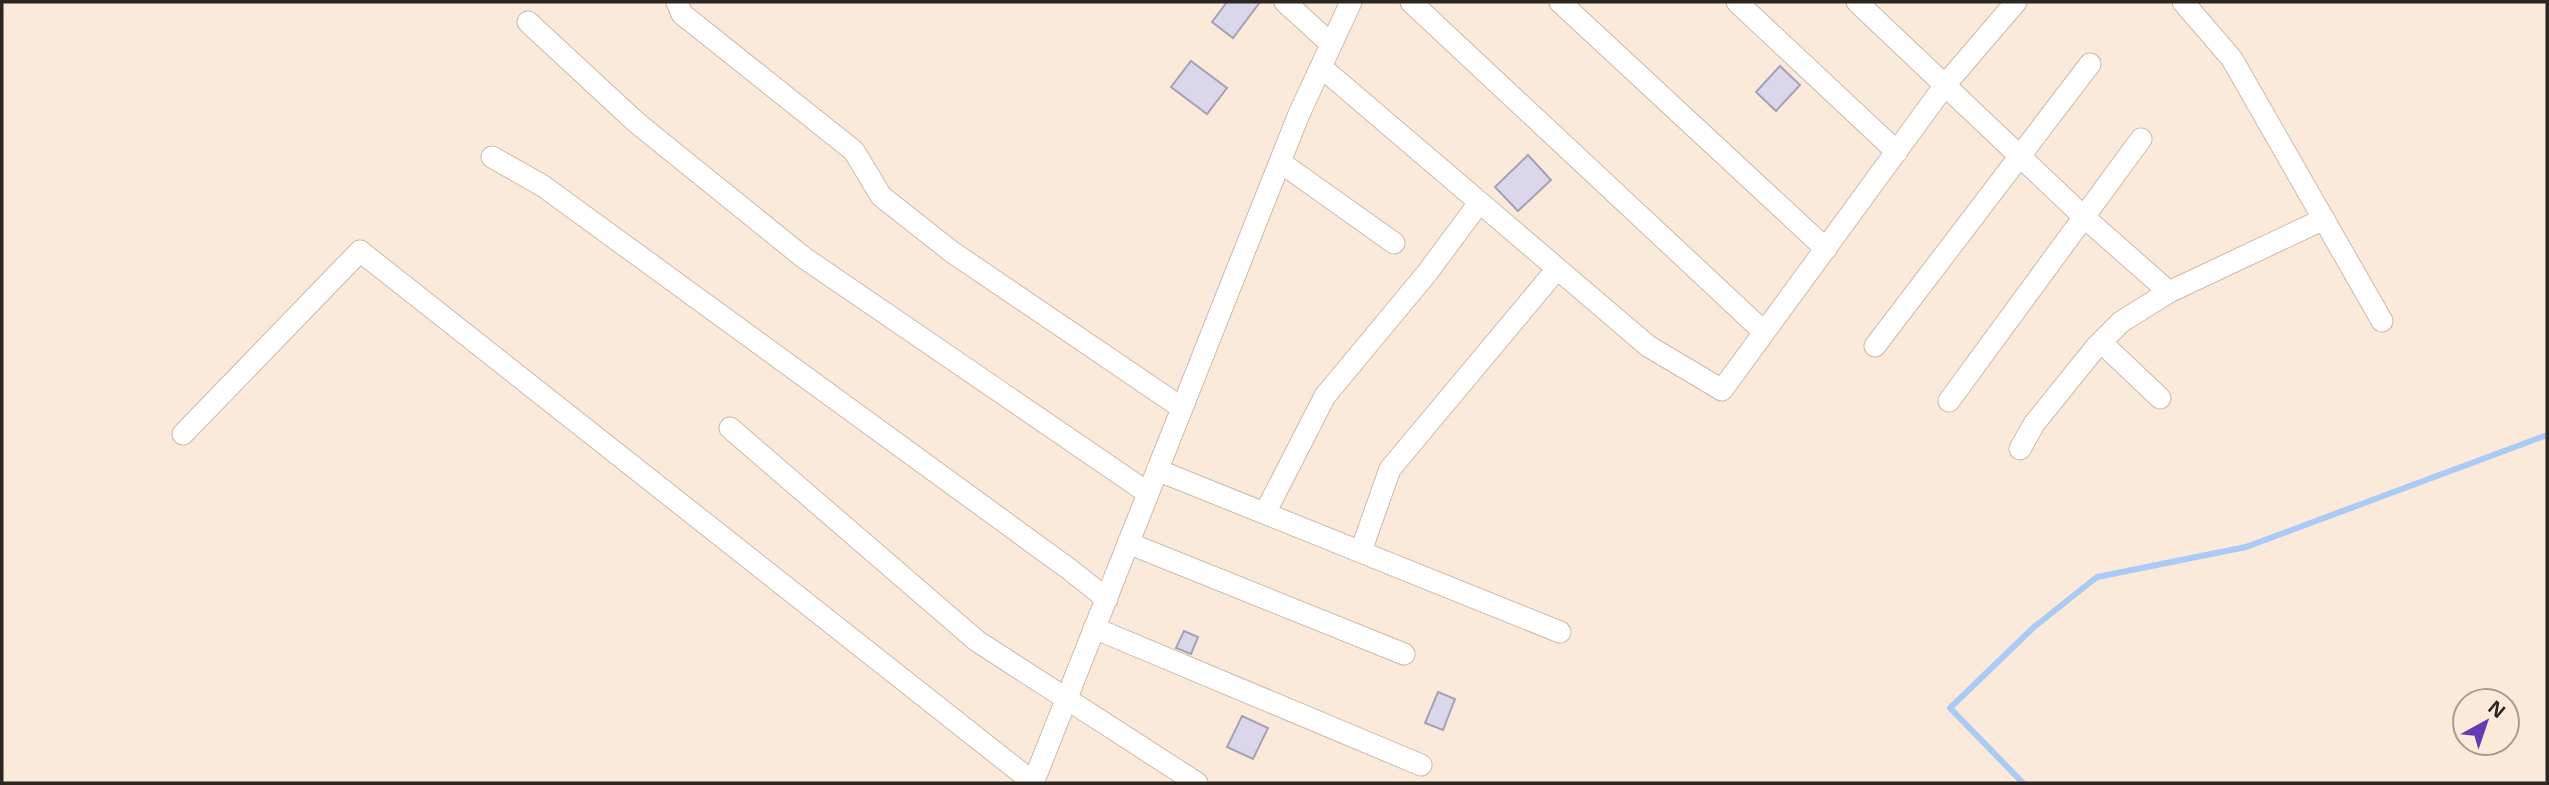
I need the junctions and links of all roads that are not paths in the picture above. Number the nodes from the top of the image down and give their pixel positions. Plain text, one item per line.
1 (677, 2) edge
2 (1285, 2) edge
3 (1351, 2) edge
4 (1411, 2) edge
5 (1560, 2) edge
6 (1737, 2) edge
7 (1857, 2) edge
8 (2016, 2) edge
9 (2183, 2) edge
10 (528, 22) dead end
11 (1331, 44) junction
12 (2090, 64) dead end
13 (1321, 67) junction
14 (1945, 85) junction
15 (2141, 139) dead end
16 (1896, 152) junction
17 (2020, 156) junction
18 (492, 157) dead end
19 (1280, 162) junction
20 (1479, 203) junction
21 (2084, 217) junction
22 (2323, 219) junction
23 (1394, 243) dead end
24 (1826, 249) junction
25 (1557, 269) junction
26 (2169, 292) junction
27 (2382, 321) dead end
28 (1764, 332) junction
29 (2101, 342) junction
30 (1875, 346) dead end
31 (2160, 398) dead end
32 (1949, 401) dead end
33 (1182, 408) junction
34 (730, 428) dead end
35 (183, 434) dead end
36 (2020, 449) dead end
37 (1157, 470) junction
38 (1148, 494) junction
39 (1265, 513) junction
40 (1128, 542) junction
41 (1361, 551) junction
42 (1107, 599) junction
43 (1094, 628) junction
44 (1560, 632) dead end
45 (1404, 654) dead end
46 (1066, 697) junction
47 (1421, 765) dead end
48 (1034, 783) edge
49 (1197, 783) edge

1 - 33 street
2 - 11 street
3 - 11 street
4 - 28 street
5 - 24 street
6 - 16 street
7 - 14 street
8 - 14 street
9 - 22 street
10 - 38 street
11 - 13 street
12 - 17 street
13 - 19 street
13 - 20 street
14 - 16 street
14 - 17 street
15 - 21 street
16 - 24 street
17 - 21 street
17 - 30 street
18 - 42 street
19 - 23 street
19 - 33 street
20 - 25 street
20 - 39 street
21 - 26 street
21 - 32 street
22 - 26 street
22 - 27 street
24 - 28 street
25 - 28 street
25 - 41 street
26 - 29 street
29 - 31 street
29 - 36 street
33 - 37 street
34 - 46 street
35 - 48 street
37 - 38 street
37 - 39 street
38 - 40 street
39 - 41 street
40 - 42 street
40 - 45 street
41 - 44 street
42 - 43 street
43 - 46 street
43 - 47 street
46 - 48 street
46 - 49 street

